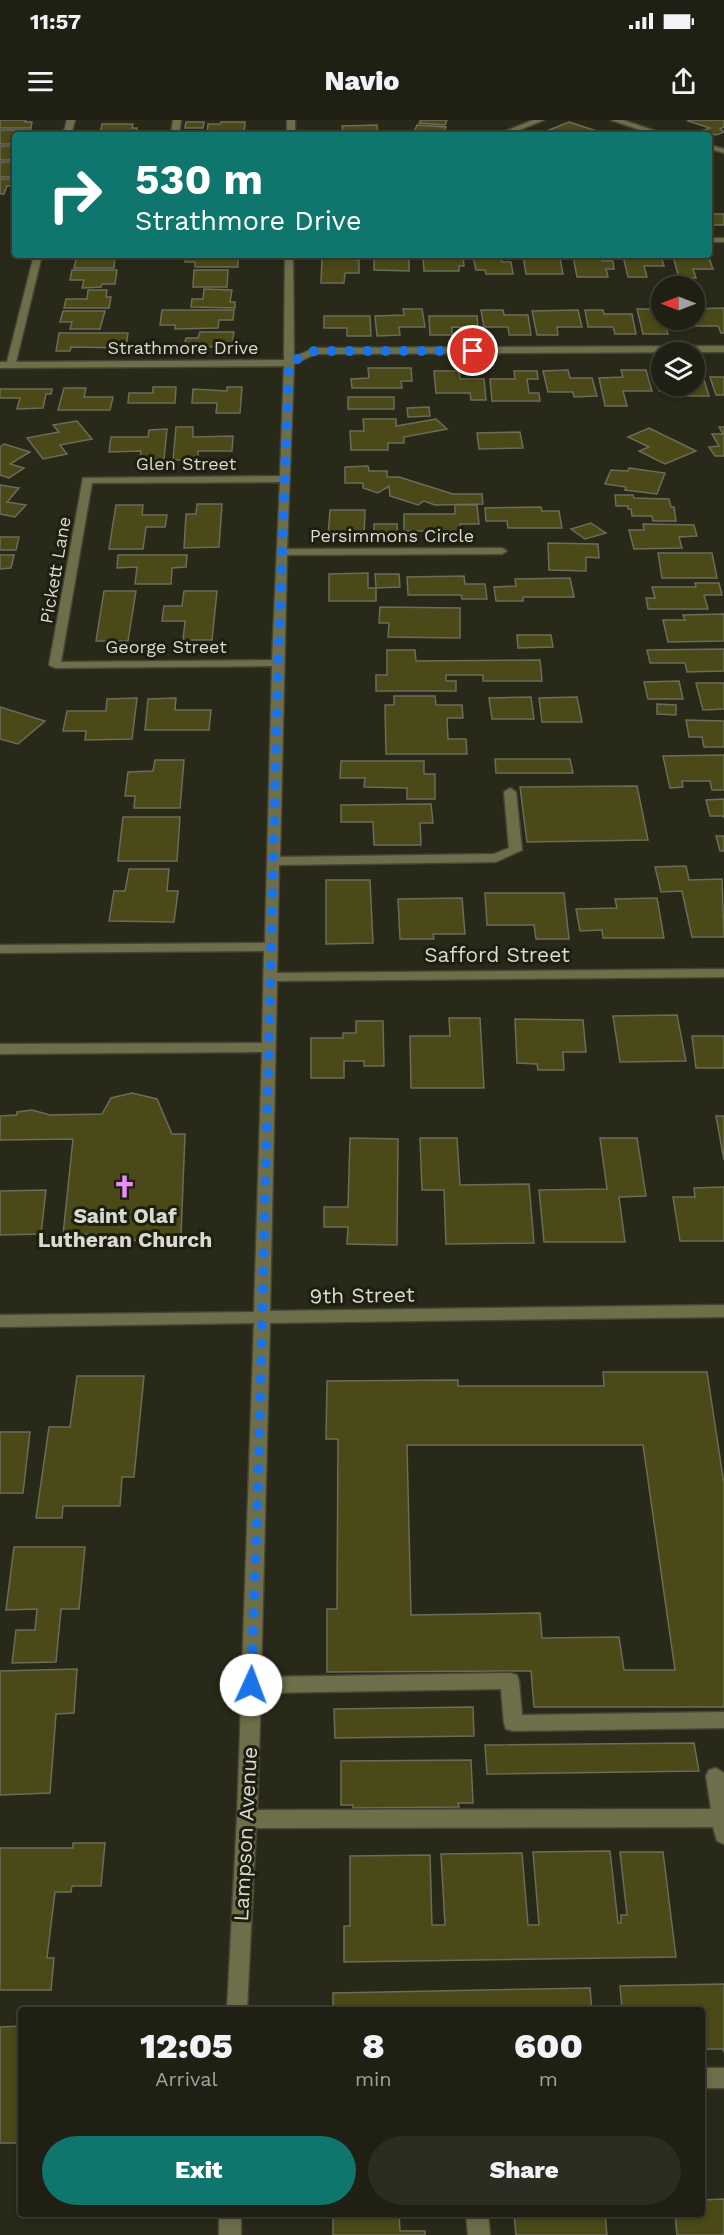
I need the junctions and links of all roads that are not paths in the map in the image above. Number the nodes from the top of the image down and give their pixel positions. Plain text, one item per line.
1 (540, 120) edge
2 (615, 120) edge
3 (508, 132) edge
4 (653, 132) edge
5 (37, 258) edge
6 (289, 258) edge
7 (724, 349) edge
8 (289, 363) junction
9 (0, 364) edge
10 (11, 364) junction
11 (285, 479) junction
12 (87, 480) joint
13 (502, 551) dead end
14 (283, 552) junction
15 (278, 663) junction
16 (55, 664) joint
17 (510, 792) dead end
18 (274, 861) junction
19 (272, 946) junction
20 (0, 949) edge
21 (724, 973) edge
22 (271, 977) junction
23 (269, 1047) junction
24 (0, 1049) edge
25 (724, 1311) edge
26 (262, 1317) junction
27 (0, 1322) edge
28 (251, 1685) junction
29 (724, 1720) edge
30 (716, 1776) dead end
31 (247, 1819) junction
32 (723, 1826) edge
33 (237, 2007) edge
34 (705, 2078) edge
35 (724, 2078) edge
36 (230, 2217) edge
37 (477, 2217) edge
38 (230, 2235) edge
39 (479, 2235) edge

1 - 3 street
2 - 4 street
5 - 10 street
6 - 8 street, Lampson Avenue
7 - 8 street, Strathmore Drive
8 - 10 street, Strathmore Drive
8 - 11 street, Lampson Avenue
9 - 10 street, Strathmore Drive
11 - 12 street, Glen Street
11 - 14 street, Lampson Avenue
12 - 16 street, Pickett Lane
13 - 14 street, Persimmons Circle
14 - 15 street, Lampson Avenue
15 - 16 street, George Street
15 - 18 street, Lampson Avenue
17 - 18 street
18 - 19 street, Lampson Avenue
19 - 20 street
19 - 22 street, Lampson Avenue
21 - 22 street, Safford Street
22 - 23 street, Lampson Avenue
23 - 24 street
23 - 26 street, Lampson Avenue
25 - 26 street, 9th Street
26 - 27 street, 9th Street
26 - 28 street, Lampson Avenue
28 - 29 street
28 - 31 street, Lampson Avenue
30 - 32 street
31 - 32 street
31 - 33 street, Lampson Avenue
34 - 35 street
36 - 38 street
37 - 39 street

